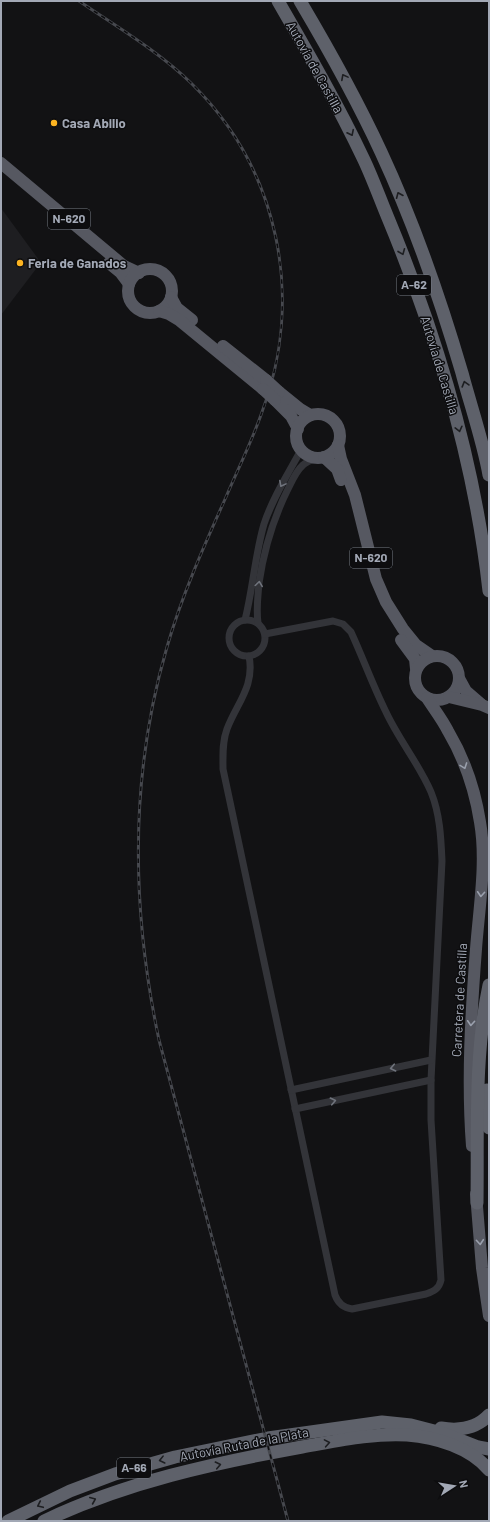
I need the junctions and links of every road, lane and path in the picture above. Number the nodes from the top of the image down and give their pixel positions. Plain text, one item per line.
1 (278, 1) edge
2 (300, 1) edge
3 (1, 162) edge
4 (1, 172) edge
5 (139, 273) junction
6 (129, 284) junction
7 (171, 297) junction
8 (159, 311) junction
9 (264, 385) junction
10 (283, 401) junction
11 (310, 415) junction
12 (298, 429) junction
13 (338, 445) junction
14 (302, 450) junction
15 (320, 457) junction
16 (489, 474) edge
17 (489, 591) edge
18 (245, 620) junction
19 (258, 623) junction
20 (265, 634) junction
21 (249, 656) junction
22 (432, 656) junction
23 (416, 669) junction
24 (460, 680) junction
25 (449, 697) junction
26 (427, 698) junction
27 (486, 707) edge
28 (489, 985) edge
29 (489, 1008) edge
30 (431, 1060) junction
31 (431, 1080) junction
32 (291, 1090) junction
33 (295, 1109) junction
34 (489, 1128) edge
35 (477, 1203) junction
36 (489, 1316) edge
37 (489, 1415) edge
38 (382, 1422) junction
39 (489, 1449) edge
40 (489, 1470) edge
41 (8, 1521) edge
42 (44, 1521) edge

1 -> 17 highway, Autovía de Castilla / A-62
16 -> 2 highway, Autovía de Castilla / A-62
3 - 5 highway, N-620
4 - 6 highway, N-620
5 - 6 highway
5 - 7 highway, N-620
6 - 8 highway, N-620
7 - 8 highway
7 - 9 highway, N-620
8 - 9 highway, N-620
9 - 10 highway, N-620, bridge
10 - 11 highway, N-620
10 - 12 highway, N-620
11 - 12 highway
11 - 13 highway, N-620
12 - 14 highway, N-620
13 - 15 highway
13 - 22 highway, N-620
14 - 15 highway, N-620
14 -> 18 street
19 -> 15 street
15 - 23 highway, N-620
18 - 19 street
18 - 21 street
19 - 20 street
20 - 21 street
20 - 30 street
21 - 32 street
22 - 23 highway
22 - 24 highway, N-620
23 - 26 highway, N-620
24 - 25 highway
24 - 27 highway, N-620
25 - 26 highway, N-620
25 - 27 highway, N-620
26 -> 35 highway, Carretera de Castilla
28 - 35 highway
29 - 34 highway
30 - 31 street
30 -> 32 street
33 -> 31 street
31 - 33 street
32 - 33 street
35 -> 36 highway, Carretera de Castilla
37 - 38 highway
38 - 39 highway, Autovía Ruta de la Plata / A-66
38 -> 41 highway, Autovía Ruta de la Plata / A-66
42 -> 40 highway, Autovía Ruta de la Plata / A-66

